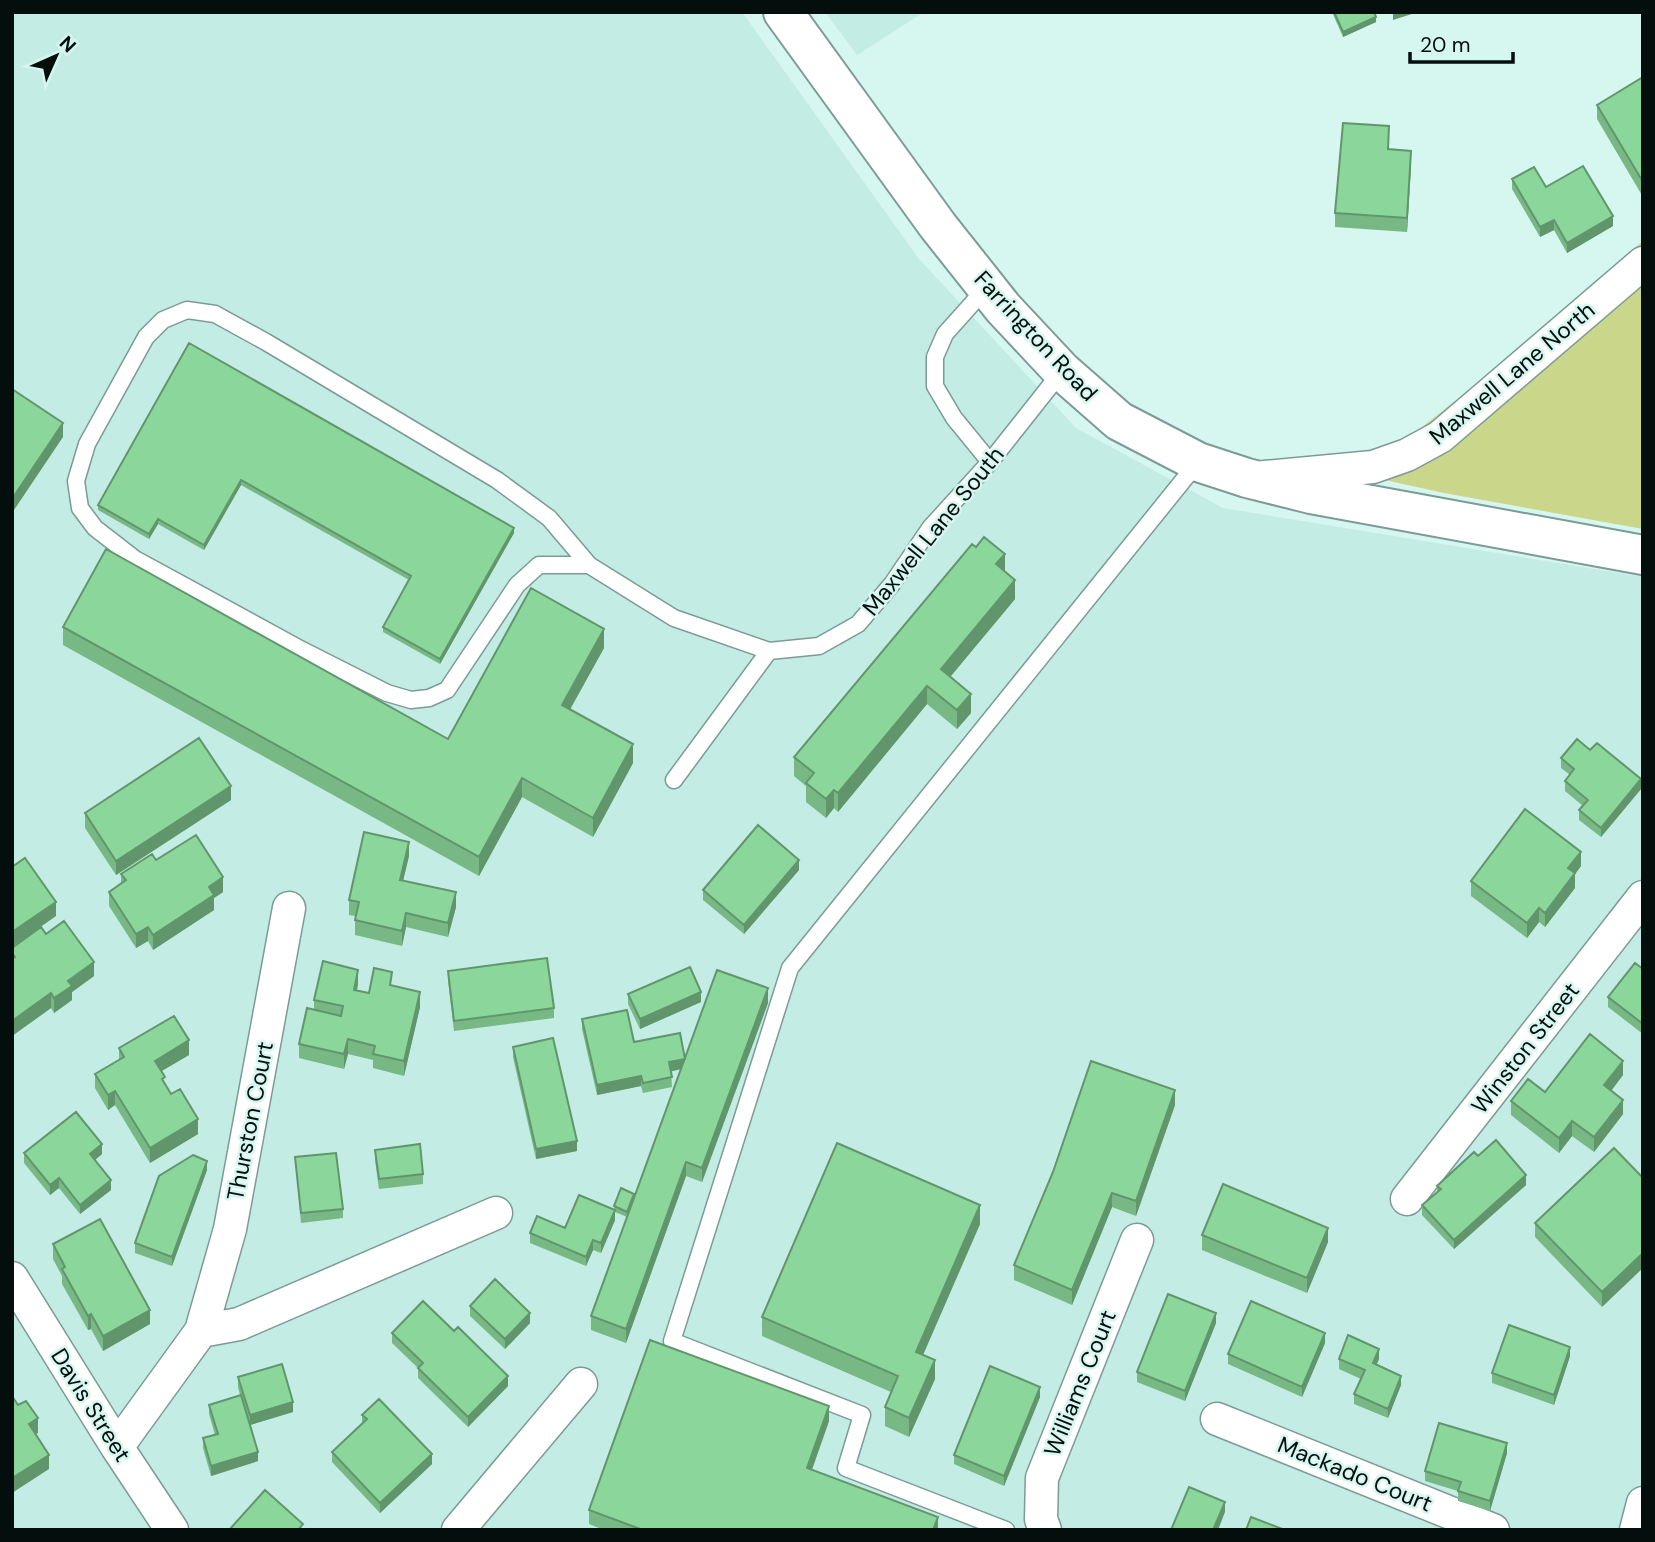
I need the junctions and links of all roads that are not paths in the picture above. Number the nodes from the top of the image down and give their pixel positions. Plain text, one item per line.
1 (783, 12) edge
2 (1643, 263) edge
3 (988, 287) junction
4 (1062, 371) junction
5 (990, 462) junction
6 (1198, 462) junction
7 (1247, 478) junction
8 (1643, 555) edge
9 (589, 565) junction
10 (769, 651) junction
11 (674, 780) dead end
12 (1643, 897) edge
13 (289, 908) dead end
14 (1407, 1199) dead end
15 (496, 1213) dead end
16 (1137, 1240) dead end
17 (12, 1278) edge
18 (26, 1328) edge
19 (201, 1331) junction
20 (581, 1384) dead end
21 (1217, 1419) dead end
22 (117, 1447) junction
23 (1643, 1503) edge
24 (172, 1530) edge
25 (458, 1530) edge
26 (1006, 1530) edge
27 (1045, 1530) edge
28 (1493, 1530) edge
29 (1636, 1530) edge

1 - 3 street, Farrington Road
2 - 7 street, Maxwell Lane North
3 - 4 street, Farrington Road
3 - 5 lane
4 - 5 lane, Maxwell Lane South
4 - 6 street, Farrington Road
5 - 10 lane, Maxwell Lane South
6 - 7 street, Farrington Road
6 - 26 lane
7 - 8 street, Farrington Road
9 - 9 lane
9 - 10 lane, Maxwell Lane South
10 - 11 lane
12 - 14 street, Winston Street
13 - 19 street, Thurston Court
15 - 19 street
16 - 27 street, Williams Court
17 - 18 street, Davis Street
18 - 22 street, Davis Street
19 - 22 street, Thurston Court
20 - 25 street
21 - 28 street, Mackado Court
22 - 24 street, Davis Street
23 - 29 street

